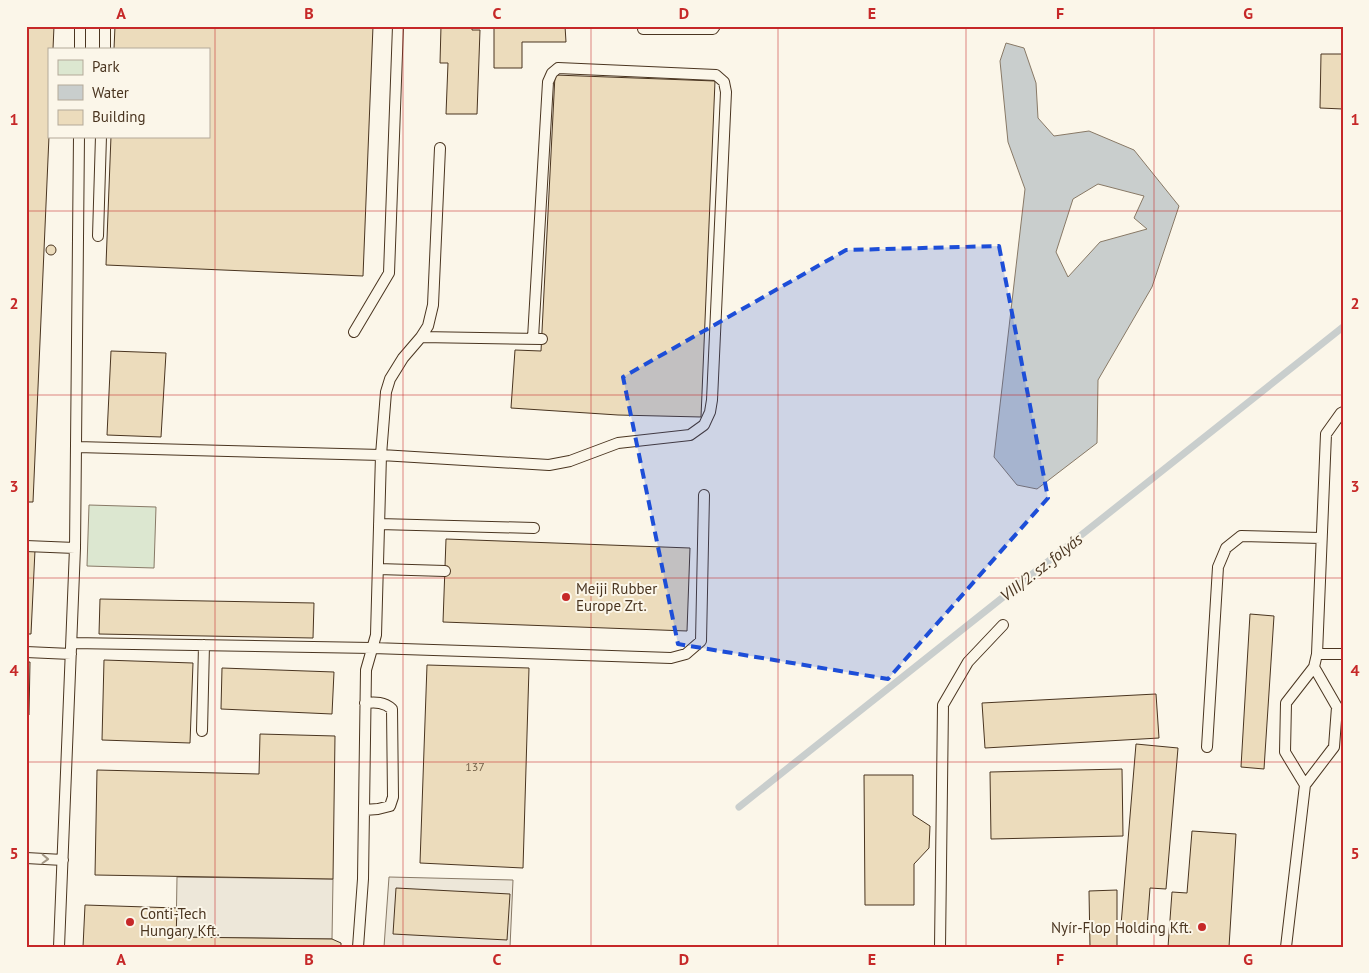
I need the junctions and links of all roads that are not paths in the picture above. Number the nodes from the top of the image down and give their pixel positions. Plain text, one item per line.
1 (80, 26) edge
2 (105, 26) edge
3 (398, 26) edge
4 (715, 26) edge
5 (643, 29) dead end
6 (80, 48) edge
7 (104, 48) edge
8 (79, 138) edge
9 (102, 138) edge
10 (440, 148) dead end
11 (98, 236) dead end
12 (354, 332) dead end
13 (421, 338) junction
14 (1343, 412) edge
15 (76, 447) junction
16 (381, 455) junction
17 (704, 495) dead end
18 (379, 524) junction
19 (534, 528) dead end
20 (1321, 538) junction
21 (26, 546) edge
22 (75, 548) junction
23 (378, 569) junction
24 (445, 571) dead end
25 (1003, 625) dead end
26 (72, 642) junction
27 (204, 645) junction
28 (372, 648) junction
29 (26, 652) edge
30 (71, 654) junction
31 (1317, 654) junction
32 (1343, 654) edge
33 (1314, 667) junction
34 (365, 703) junction
35 (202, 731) dead end
36 (1207, 747) dead end
37 (1305, 785) junction
38 (364, 810) junction
39 (26, 858) edge
40 (63, 860) junction
41 (59, 947) edge
42 (358, 947) edge
43 (940, 947) edge
44 (1286, 947) edge

1 - 6 lane
2 - 7 lane
3 - 12 lane
4 - 5 lane
8 - 15 lane
9 - 11 lane
10 - 13 lane
13 - 16 lane
13 - 16 lane
14 - 20 lane
15 - 16 lane
15 - 22 lane
16 - 18 lane
17 - 28 lane
18 - 19 lane
18 - 23 lane
20 - 31 lane
20 - 36 lane
21 - 22 lane
22 - 26 lane
23 - 24 lane
23 - 28 lane
25 - 43 lane
26 - 27 lane
26 - 30 lane
27 - 28 lane
27 - 35 lane
28 - 34 lane
29 - 30 lane
30 - 40 lane
31 - 32 lane
31 - 33 lane
33 - 37 lane
33 - 37 lane
34 - 38 lane
34 - 38 lane
37 - 44 lane
38 - 42 lane
39 -> 40 lane
40 - 41 lane

